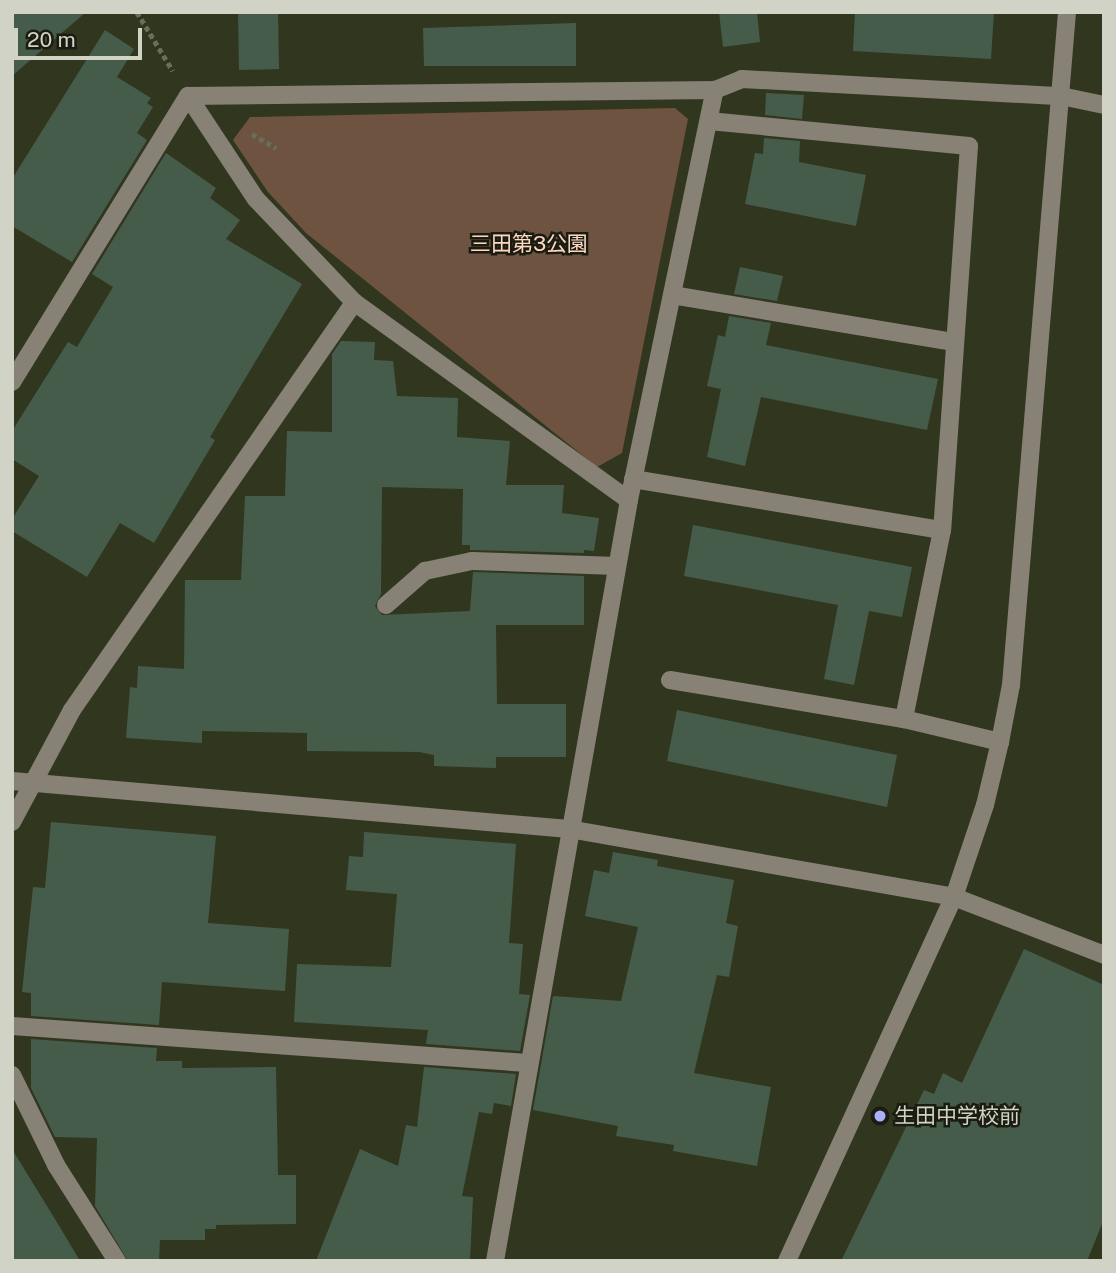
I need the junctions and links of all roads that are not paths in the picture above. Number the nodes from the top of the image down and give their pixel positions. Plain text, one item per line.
1 (1067, 12) edge
2 (715, 90) junction
3 (188, 96) junction
4 (1060, 96) junction
5 (1104, 104) edge
6 (709, 121) junction
7 (672, 295) junction
8 (354, 302) junction
9 (954, 342) junction
10 (12, 382) edge
11 (633, 479) junction
12 (629, 500) junction
13 (942, 530) junction
14 (617, 566) junction
15 (386, 605) dead end
16 (670, 680) dead end
17 (904, 719) junction
18 (1000, 742) junction
19 (12, 781) edge
20 (33, 783) junction
21 (12, 822) edge
22 (569, 829) junction
23 (954, 897) junction
24 (1104, 955) edge
25 (12, 1026) edge
26 (527, 1063) junction
27 (12, 1075) edge
28 (117, 1261) edge
29 (495, 1261) edge
30 (787, 1261) edge

1 - 4 street
2 - 3 street
2 - 4 street
2 - 6 street
3 - 8 street
3 - 10 street
4 - 5 street
4 - 18 street
6 - 7 street
6 - 9 street
7 - 9 street
7 - 11 street
8 - 12 street
8 - 20 street
9 - 13 street
11 - 12 street
11 - 13 street
12 - 14 street
13 - 17 street
14 - 15 street
14 - 22 street
16 - 17 street
17 - 18 street
18 - 23 street
19 - 20 street
20 - 21 street
20 - 22 street
22 - 23 street
22 - 26 street
23 - 24 street
23 - 30 street
25 - 26 street
26 - 29 street
27 - 28 street

